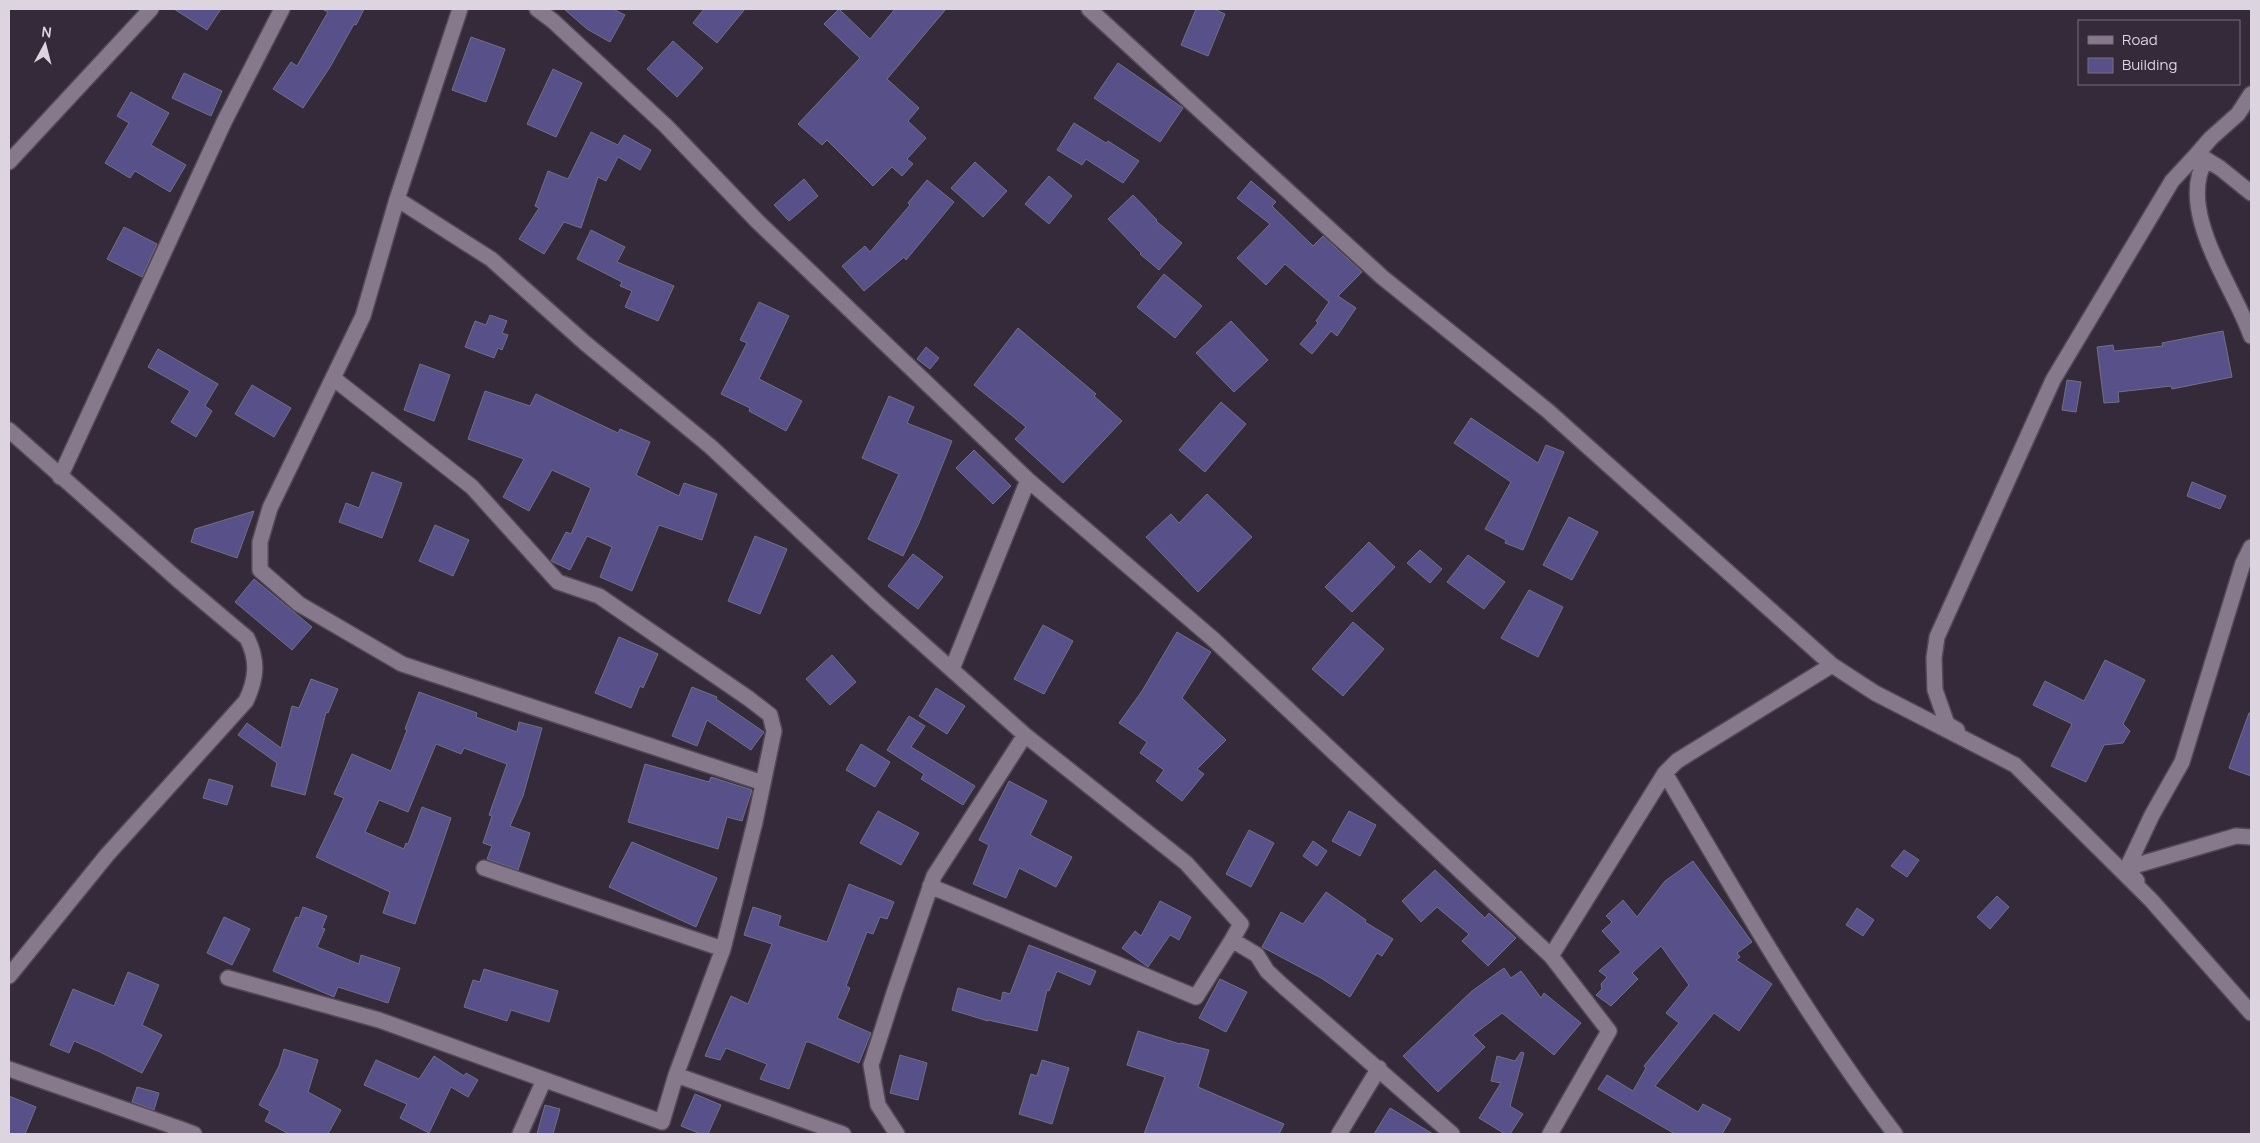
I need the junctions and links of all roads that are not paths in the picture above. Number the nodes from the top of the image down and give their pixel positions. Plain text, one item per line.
1 (151, 9) edge
2 (282, 9) edge
3 (460, 9) edge
4 (537, 9) edge
5 (1089, 9) edge
6 (2251, 94) edge
7 (2202, 157) junction
8 (9, 162) edge
9 (2251, 193) edge
10 (397, 198) junction
11 (2251, 336) edge
12 (333, 378) junction
13 (9, 430) edge
14 (60, 477) junction
15 (1028, 480) junction
16 (2251, 547) edge
17 (1832, 665) junction
18 (952, 669) junction
19 (1025, 735) junction
20 (2015, 765) junction
21 (1665, 773) junction
22 (763, 783) junction
23 (2251, 837) edge
24 (484, 868) dead end
25 (2127, 868) junction
26 (930, 886) junction
27 (2151, 900) junction
28 (1232, 940) junction
29 (723, 950) junction
30 (1551, 956) junction
31 (9, 976) edge
32 (228, 978) dead end
33 (2251, 1013) edge
34 (1379, 1068) junction
35 (9, 1069) edge
36 (676, 1076) junction
37 (544, 1080) junction
38 (660, 1128) edge
39 (177, 1131) edge
40 (194, 1134) edge
41 (520, 1134) edge
42 (843, 1134) edge
43 (897, 1134) edge
44 (1338, 1134) edge
45 (1452, 1134) edge
46 (1550, 1134) edge
47 (1895, 1134) edge

1 - 8 street
2 - 14 street
3 - 10 street
4 - 15 street
5 - 17 street
6 - 7 street
7 - 9 street
7 - 11 street
7 - 20 street
10 - 12 street
10 - 18 street
12 - 22 street
12 - 22 street
13 - 14 street
14 - 31 street
15 - 18 street
15 - 30 street
16 - 25 street
17 - 20 street
17 - 21 street
18 - 19 street
19 - 26 street
19 - 28 street
20 - 27 street
21 - 30 street
21 - 47 street
22 - 29 street
23 - 25 street
24 - 29 street
25 - 27 street
26 - 28 street
26 - 43 street
27 - 33 street
28 - 34 street
29 - 36 street
30 - 46 street
32 - 37 street
34 - 44 street
34 - 45 street
35 - 39 street
36 - 38 street
36 - 42 street
37 - 38 street
37 - 41 street
39 - 40 street

